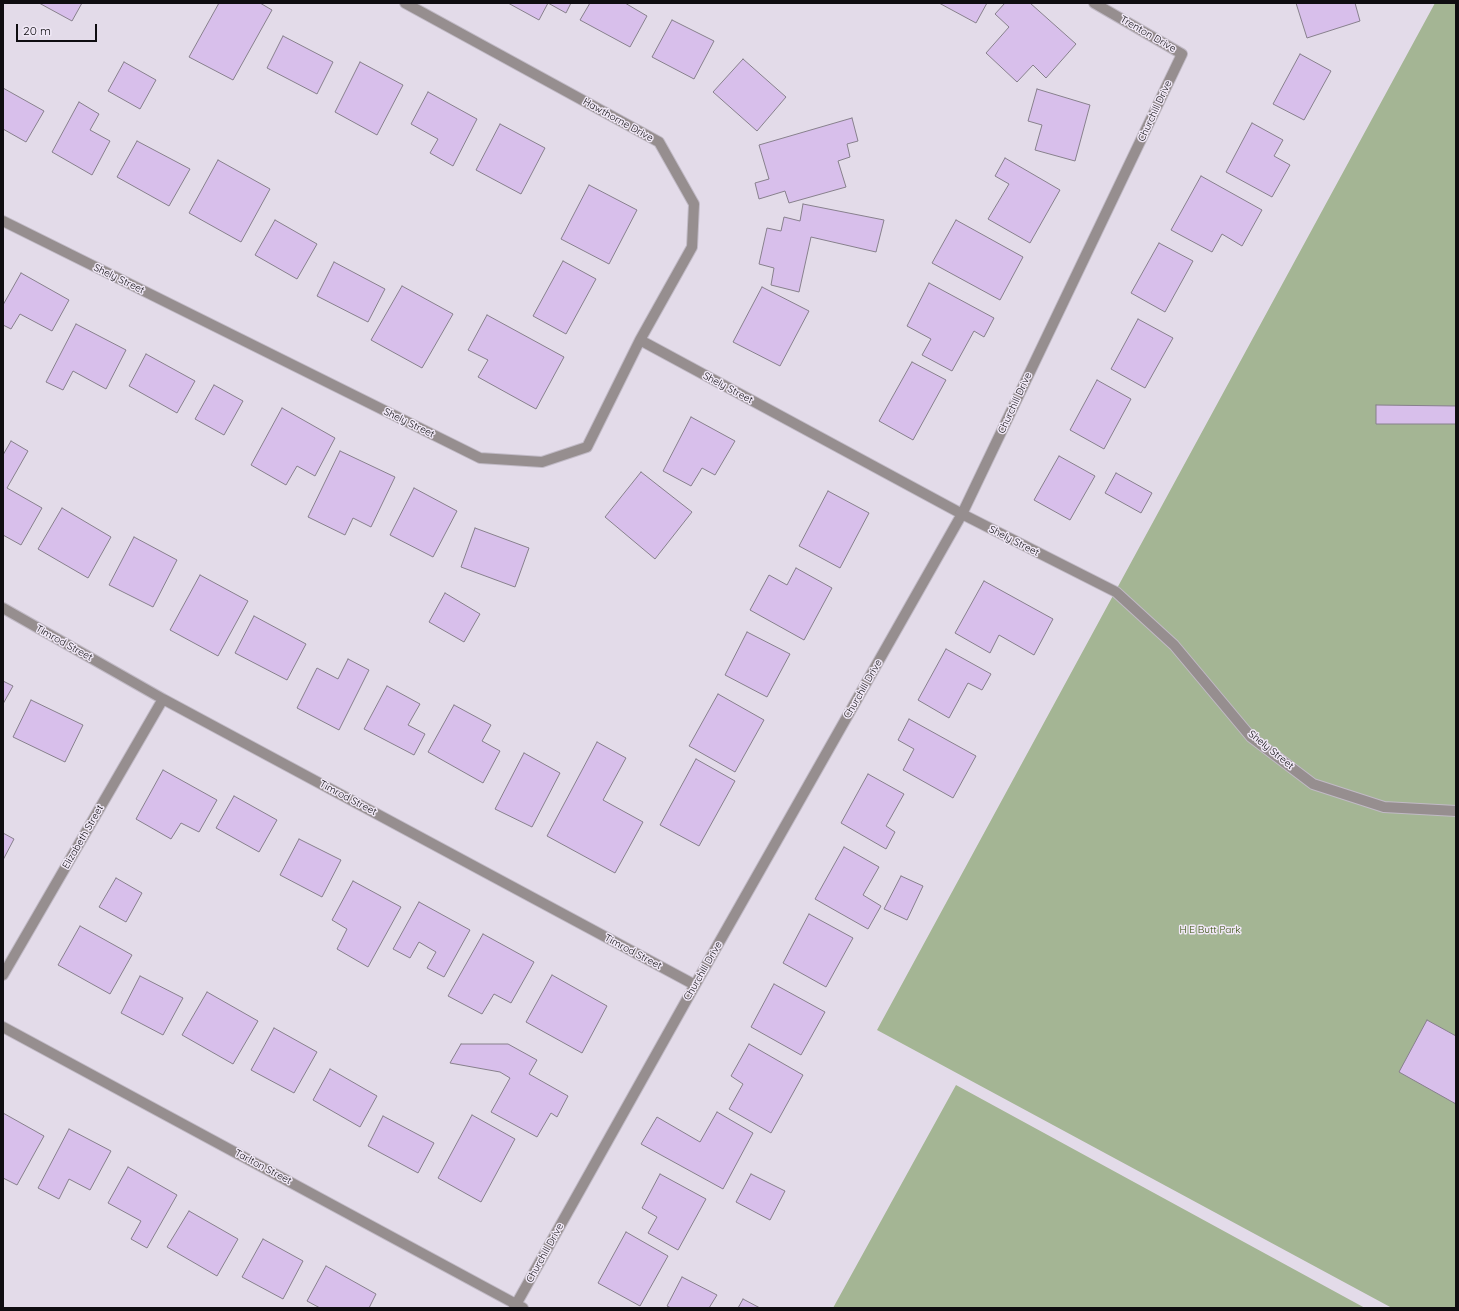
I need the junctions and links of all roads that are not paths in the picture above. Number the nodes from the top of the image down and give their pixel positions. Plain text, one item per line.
1 (405, 3) edge
2 (1094, 3) edge
3 (1182, 54) joint
4 (3, 221) edge
5 (640, 340) junction
6 (962, 514) junction
7 (3, 608) edge
8 (163, 698) junction
9 (1456, 811) edge
10 (3, 975) edge
11 (695, 985) junction
12 (3, 1027) edge
13 (518, 1307) edge

1 - 5 street, Hawthorne Drive
2 - 3 street, Trenton Drive
3 - 6 street, Churchill Drive
4 - 5 street, Shely Street
5 - 6 street, Shely Street
6 - 9 street, Shely Street
6 - 11 street, Churchill Drive
7 - 8 street, Timrod Street
8 - 10 street, Elizabeth Street
8 - 11 street, Timrod Street
11 - 13 street, Churchill Drive
12 - 13 street, Tarlton Street

